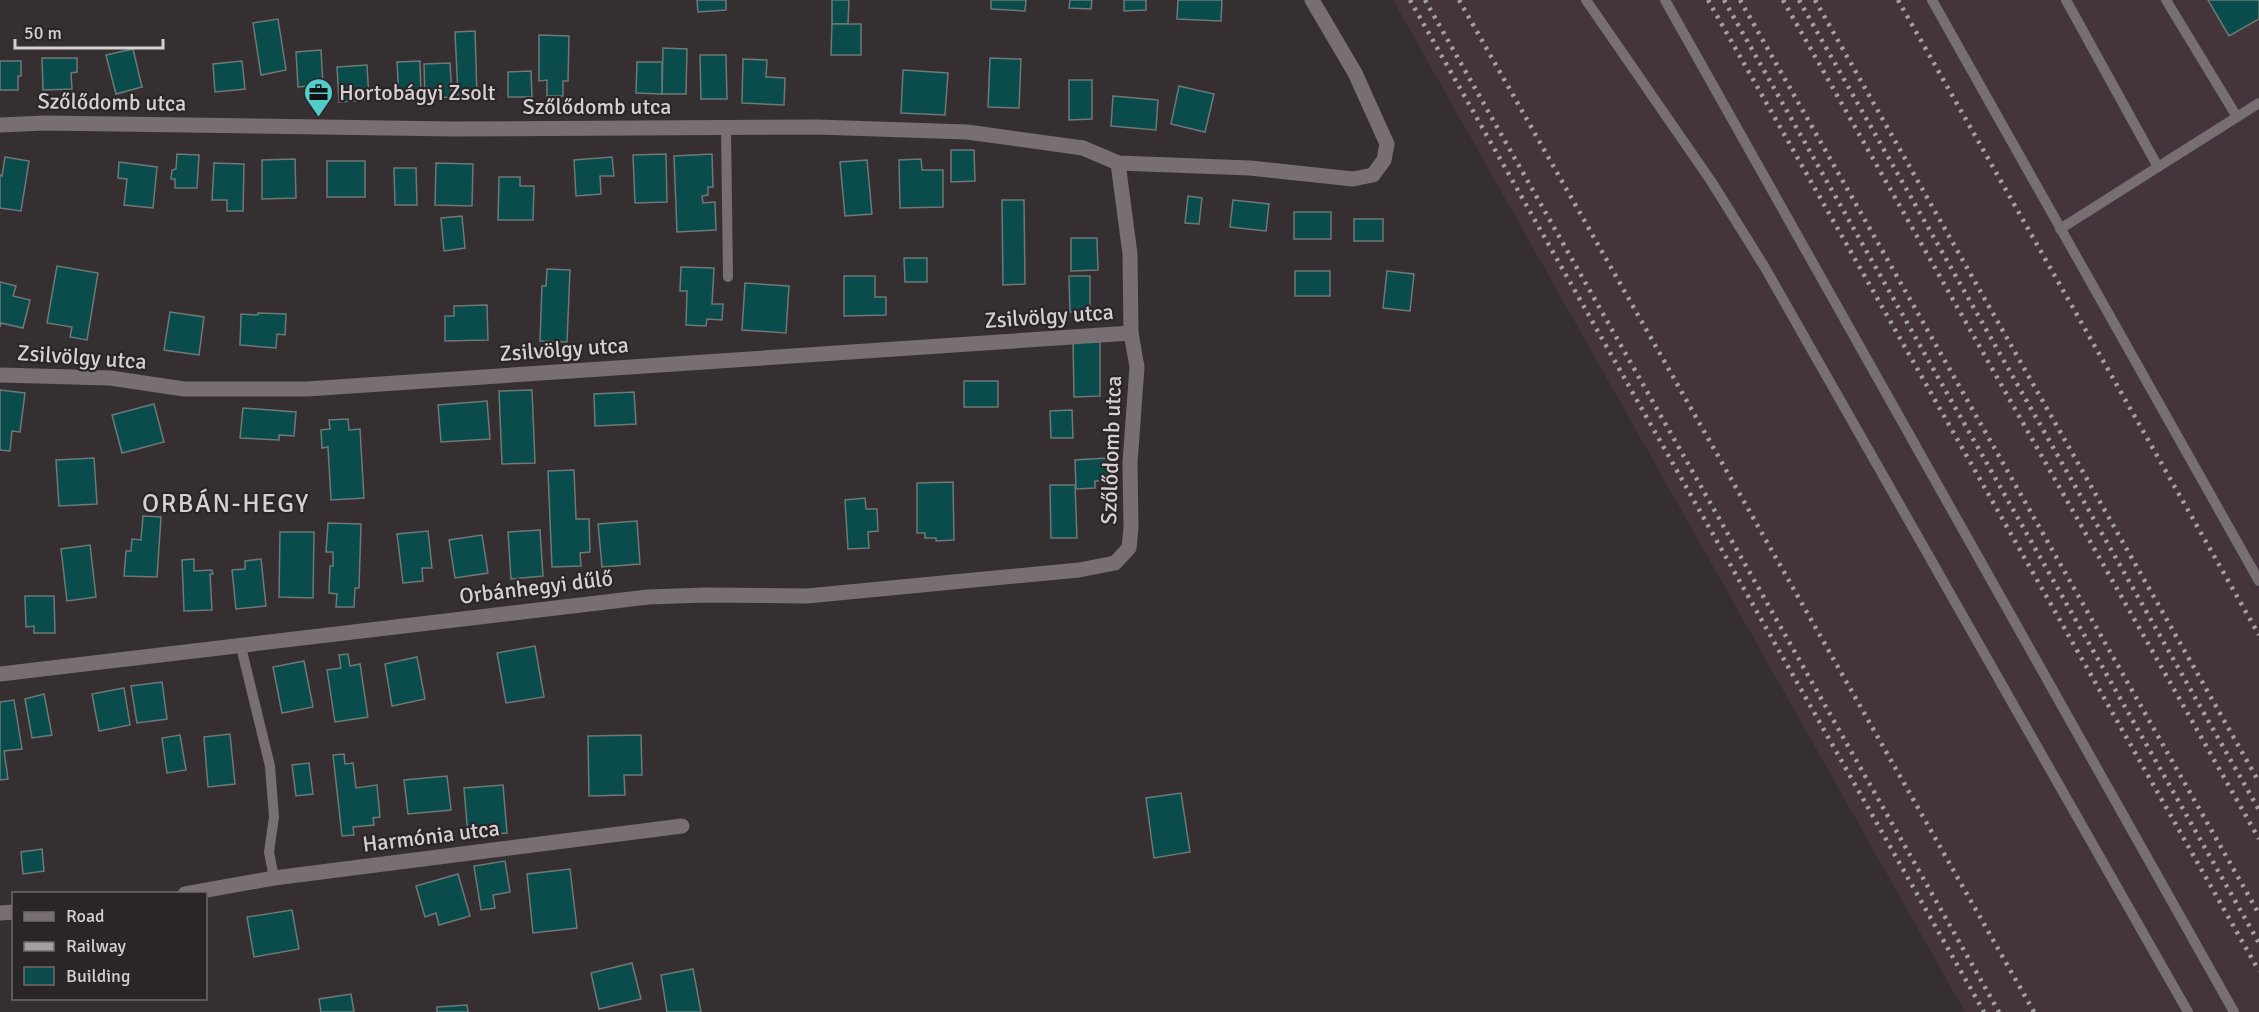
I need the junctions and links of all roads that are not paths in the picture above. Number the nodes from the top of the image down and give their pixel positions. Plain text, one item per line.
1 (1312, 0) edge
2 (1586, 0) edge
3 (1665, 0) edge
4 (1932, 0) edge
5 (2066, 0) edge
6 (2166, 0) edge
7 (2259, 103) edge
8 (2237, 117) junction
9 (0, 125) edge
10 (726, 127) junction
11 (1118, 163) junction
12 (2158, 167) junction
13 (2060, 229) junction
14 (728, 277) dead end
15 (1131, 333) junction
16 (0, 375) edge
17 (1079, 570) joint
18 (2259, 581) edge
19 (241, 647) junction
20 (0, 675) edge
21 (682, 826) dead end
22 (274, 878) junction
23 (196, 892) edge
24 (2188, 1012) edge
25 (2234, 1012) edge

1 - 11 street
2 - 24 lane
3 - 25 lane
4 - 13 lane
5 - 12 lane
6 - 8 lane
7 - 8 lane
8 - 12 lane
9 - 10 street, Szőlődomb utca
10 - 11 street, Szőlődomb utca
10 - 14 lane
11 - 15 street, Szőlődomb utca
12 - 13 lane
13 - 18 lane
15 - 16 street, Zsilvölgy utca
15 - 17 street, Szőlődomb utca
17 - 19 street, Orbánhegyi dűlő
19 - 20 street, Orbánhegyi dűlő
19 - 22 lane
21 - 22 street, Harmónia utca
22 - 23 street, Harmónia utca

